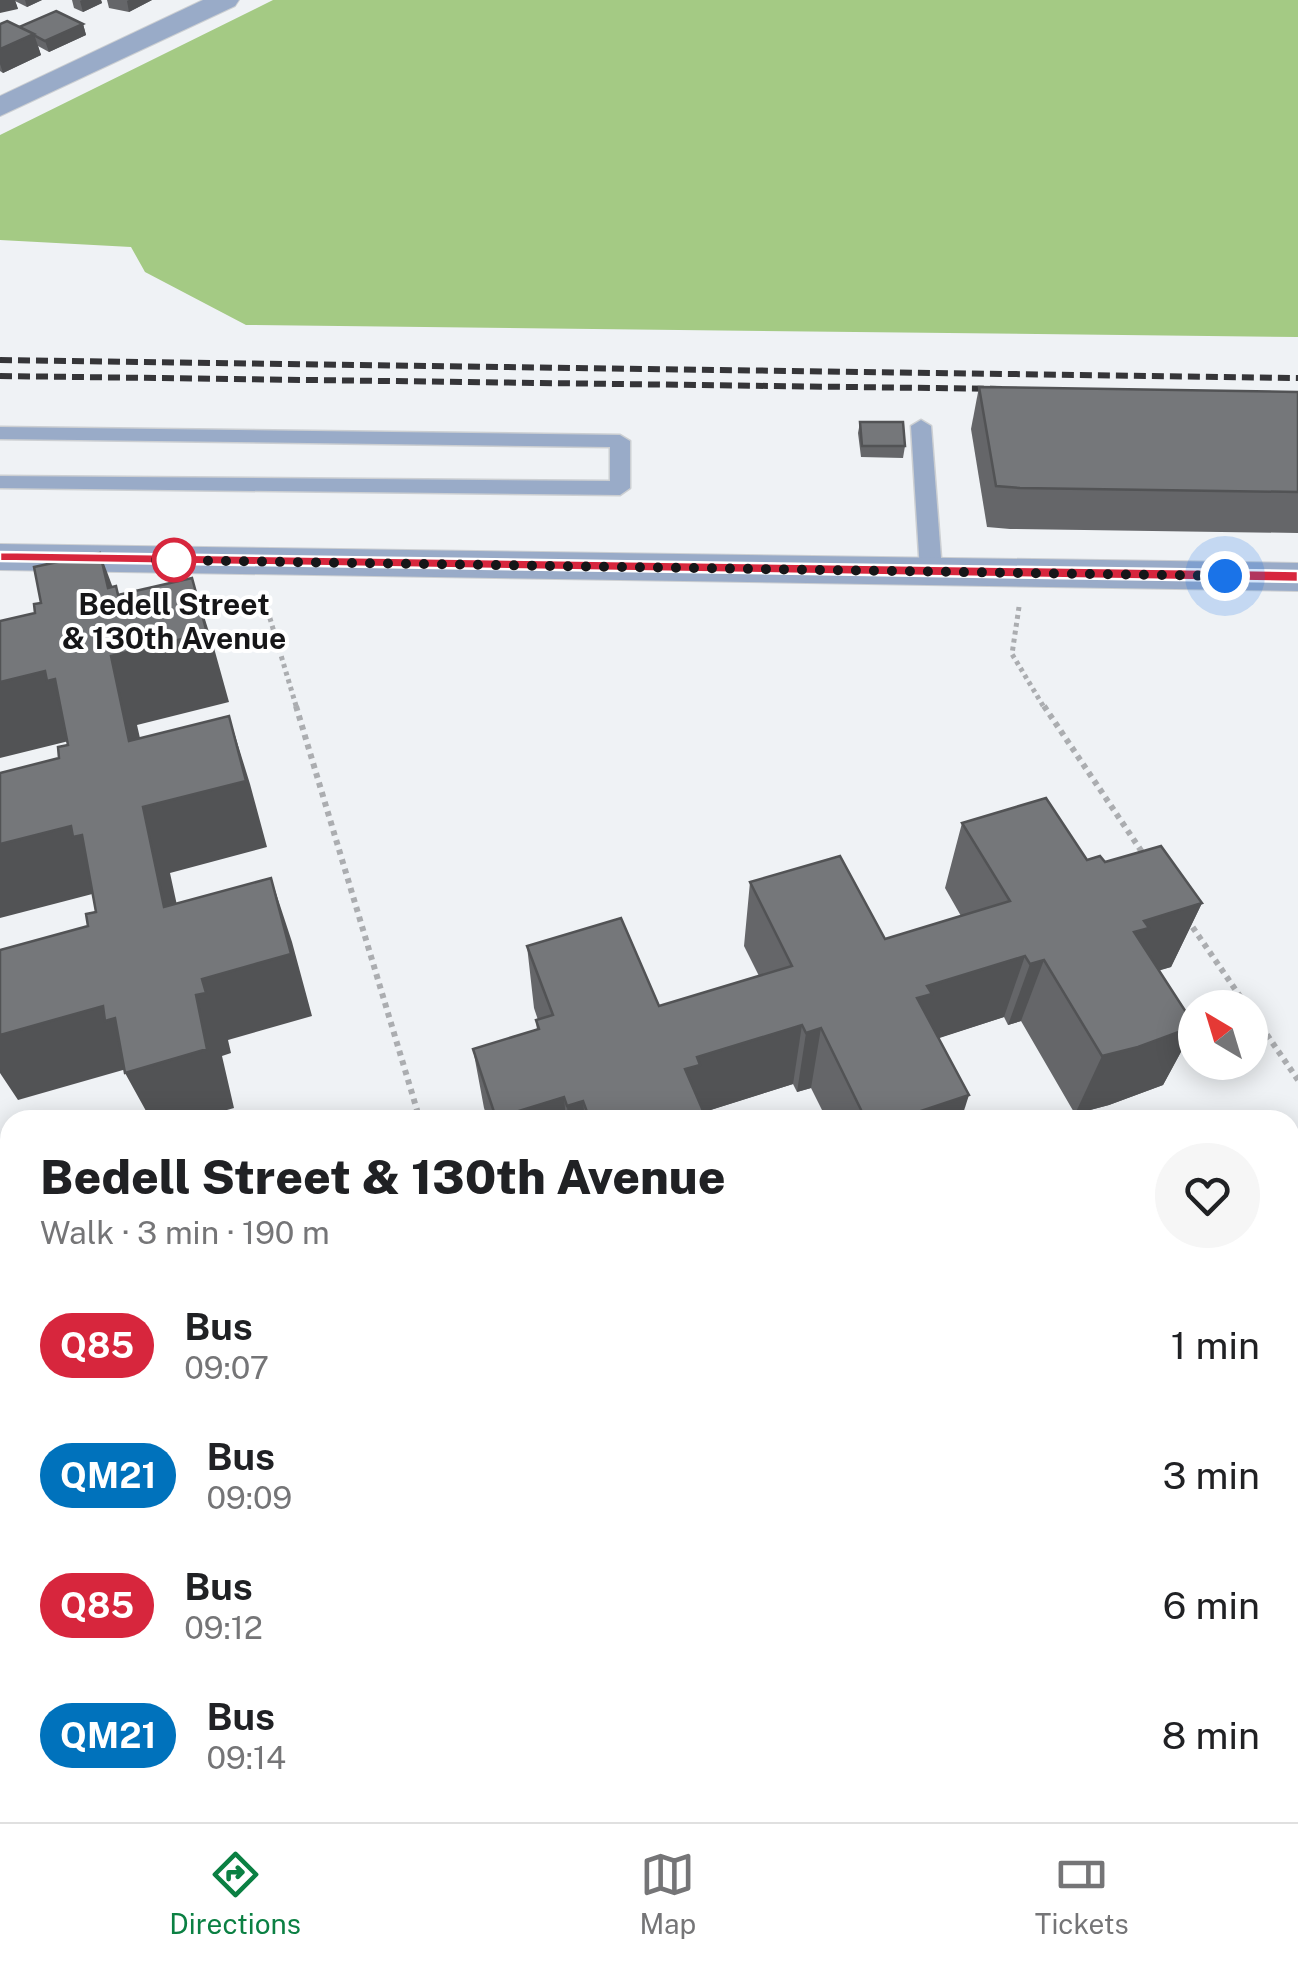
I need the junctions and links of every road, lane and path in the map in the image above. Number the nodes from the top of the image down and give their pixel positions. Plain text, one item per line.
1 (225, 0) edge
2 (0, 108) edge
3 (921, 426) dead end
4 (0, 433) edge
5 (0, 482) edge
6 (0, 557) edge
7 (932, 571) junction
8 (1298, 576) edge
9 (263, 594) dead end
10 (1019, 606) dead end
11 (1150, 864) edge
12 (1183, 912) edge
13 (1236, 990) edge
14 (1268, 1037) edge
15 (1298, 1080) edge
16 (417, 1110) edge

1 - 2 street
3 - 7 lane
4 - 5 lane
6 - 7 street
7 - 8 street
9 - 16 path
10 - 11 path
12 - 13 path
14 - 15 path

